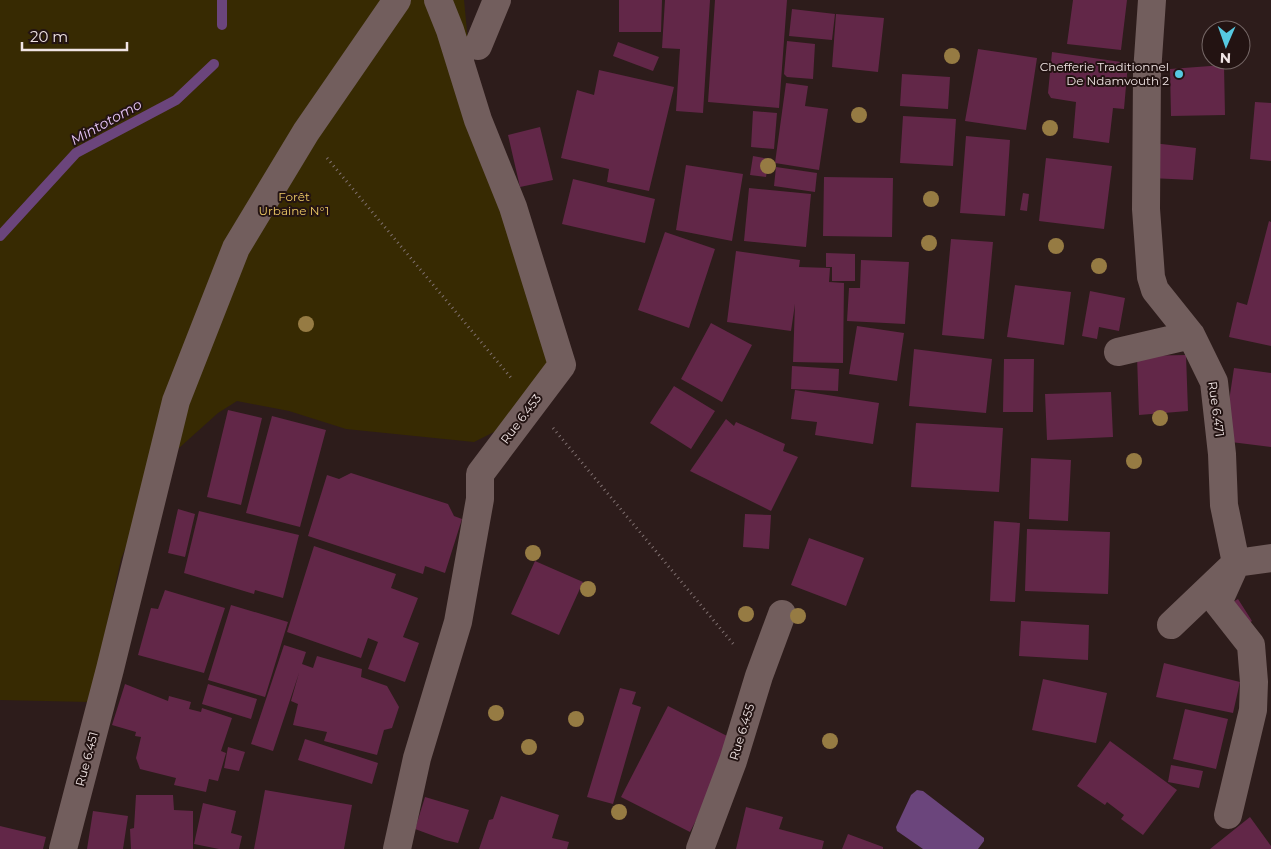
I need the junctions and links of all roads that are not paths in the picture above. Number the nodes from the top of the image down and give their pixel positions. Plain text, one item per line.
1 (398, 0) edge
2 (438, 0) edge
3 (496, 0) edge
4 (1152, 0) edge
5 (478, 46) dead end
6 (1191, 335) junction
7 (1118, 352) dead end
8 (1271, 558) edge
9 (1236, 563) junction
10 (782, 614) dead end
11 (1171, 625) dead end
12 (1228, 815) dead end
13 (63, 849) edge
14 (397, 849) edge
15 (700, 849) edge

1 - 13 street, Rue 6.451
2 - 14 street, Rue 6.453
3 - 5 street
4 - 6 street, Rue 6.471
6 - 7 street
6 - 9 street, Rue 6.471
8 - 9 street
9 - 11 street
9 - 12 street
10 - 15 street, Rue 6.455

